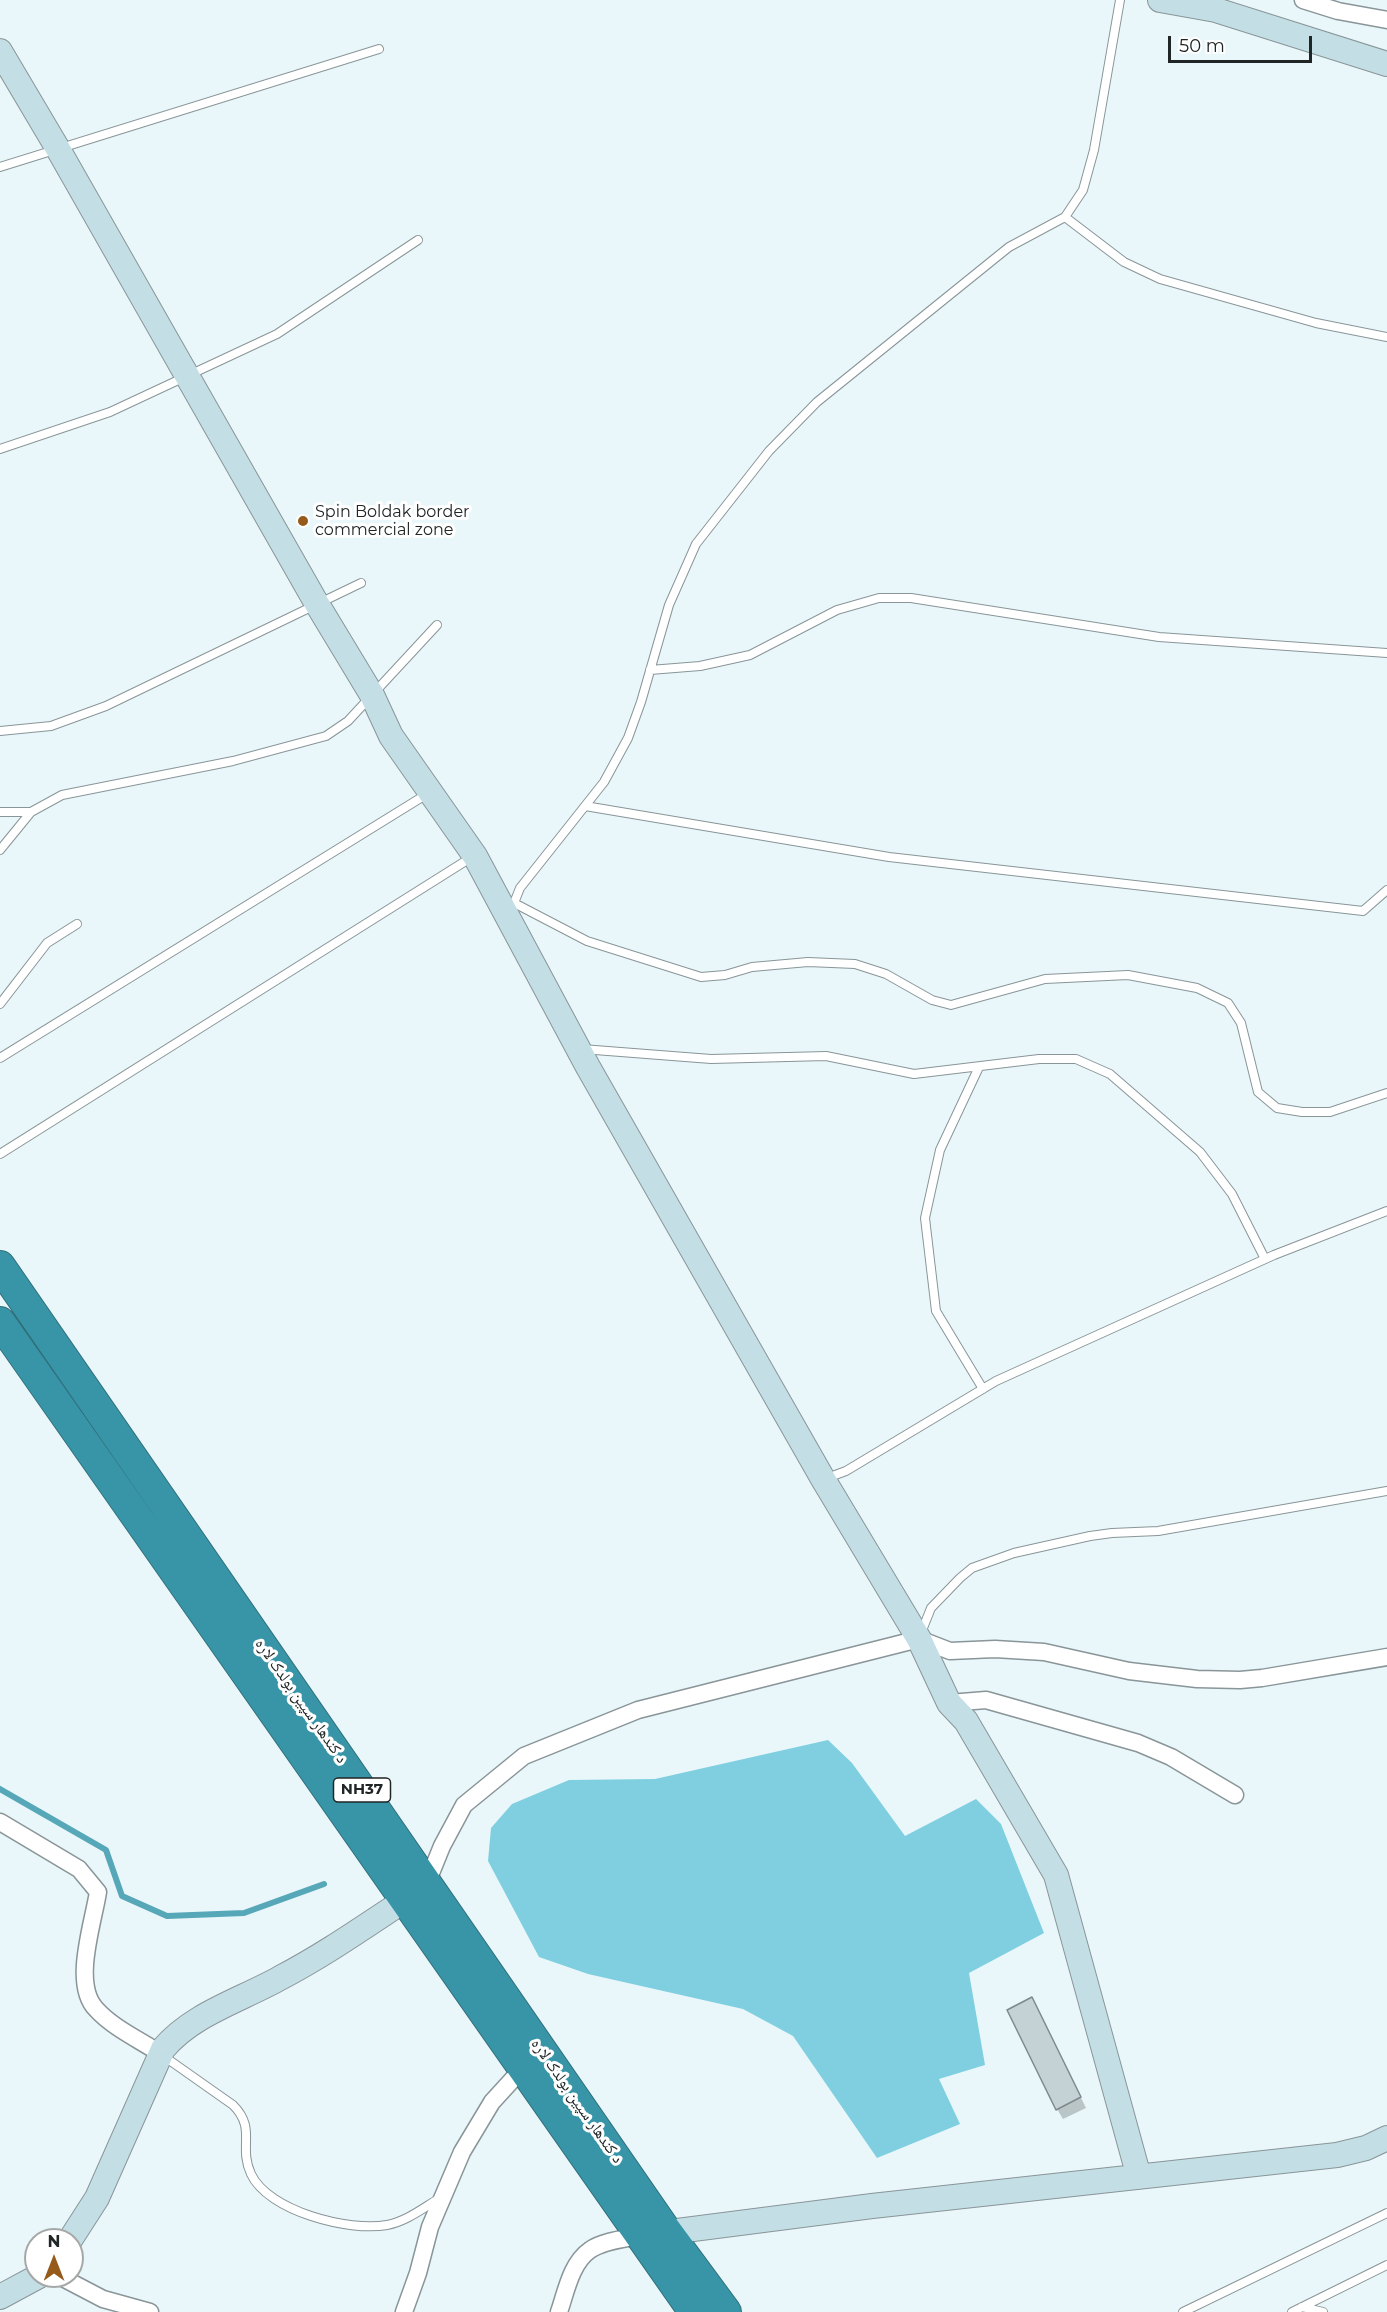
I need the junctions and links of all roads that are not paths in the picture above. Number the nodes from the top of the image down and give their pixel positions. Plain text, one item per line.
1 (1120, 0) edge
2 (1160, 0) edge
3 (1303, 0) edge
4 (1217, 5) edge
5 (1387, 20) edge
6 (379, 48) dead end
7 (0, 51) edge
8 (1387, 64) edge
9 (58, 149) junction
10 (0, 167) edge
11 (1065, 217) junction
12 (418, 240) dead end
13 (1387, 337) edge
14 (187, 376) junction
15 (0, 449) edge
16 (361, 583) dead end
17 (317, 604) junction
18 (437, 625) dead end
19 (1387, 653) edge
20 (650, 670) junction
21 (372, 696) junction
22 (0, 731) edge
23 (430, 792) junction
24 (585, 806) junction
25 (0, 812) edge
26 (31, 812) junction
27 (0, 850) edge
28 (475, 856) junction
29 (1387, 890) edge
30 (509, 907) junction
31 (77, 924) dead end
32 (0, 1004) edge
33 (579, 1049) junction
34 (0, 1058) edge
35 (979, 1068) junction
36 (1387, 1093) edge
37 (0, 1154) edge
38 (1387, 1211) edge
39 (1265, 1259) junction
40 (0, 1266) edge
41 (0, 1322) edge
42 (983, 1389) junction
43 (824, 1479) junction
44 (1387, 1491) edge
45 (919, 1639) junction
46 (1387, 1657) edge
47 (949, 1703) junction
48 (1235, 1796) dead end
49 (0, 1822) edge
50 (416, 1892) junction
51 (161, 2054) junction
52 (523, 2068) junction
53 (1387, 2138) edge
54 (1138, 2177) junction
55 (443, 2196) junction
56 (1387, 2212) edge
57 (78, 2228) edge
58 (653, 2234) junction
59 (1387, 2265) edge
60 (24, 2284) edge
61 (82, 2288) edge
62 (0, 2297) edge
63 (1302, 2307) junction
64 (150, 2312) edge
65 (404, 2312) edge
66 (559, 2312) edge
67 (694, 2312) edge
68 (726, 2312) edge
69 (1183, 2312) edge
70 (1292, 2312) edge
71 (1323, 2312) edge

1 - 11 lane
2 - 4 street
3 - 5 street
4 - 8 street
6 - 9 lane
7 - 9 street
9 - 10 lane
9 - 14 street
11 - 13 lane
11 - 20 lane
12 - 14 lane
14 - 15 lane
14 - 17 street
16 - 17 lane
17 - 21 street
17 - 22 lane
18 - 21 lane
19 - 20 lane
20 - 24 lane
21 - 23 street
21 - 26 lane
23 - 28 street
23 - 34 lane
24 - 29 lane
24 - 30 lane
25 - 26 lane
26 - 27 lane
28 - 30 street
28 - 37 lane
30 - 33 street
30 - 36 lane
31 - 32 lane
33 - 35 lane
33 - 43 street
35 - 39 lane
35 - 42 lane
38 - 39 lane
39 - 42 lane
40 - 50 highway, د کندهار سپین بولدک لاره / NH37
41 - 50 highway, د کندهار سپین بولدک لاره / NH37
42 - 43 lane
43 - 45 street
44 - 45 lane
45 - 46 street
45 - 47 street
45 - 50 street
47 - 48 street
47 - 54 street
49 - 51 street
50 - 51 street
50 - 52 highway, د کندهار سپین بولدک لاره / NH37
50 - 58 highway, د کندهار سپین بولدک لاره / NH37
51 - 55 lane
51 - 57 street
52 - 55 street
52 - 58 highway, د کندهار سپین بولدک لاره / NH37
53 - 54 street
54 - 58 street
55 - 65 street
56 - 69 lane
58 - 66 street
58 - 67 highway, د کندهار سپین بولدک لاره / NH37
58 - 68 highway, د کندهار سپین بولدک لاره / NH37
59 - 63 lane
60 - 62 street
61 - 64 street
63 - 70 lane
63 - 71 lane

